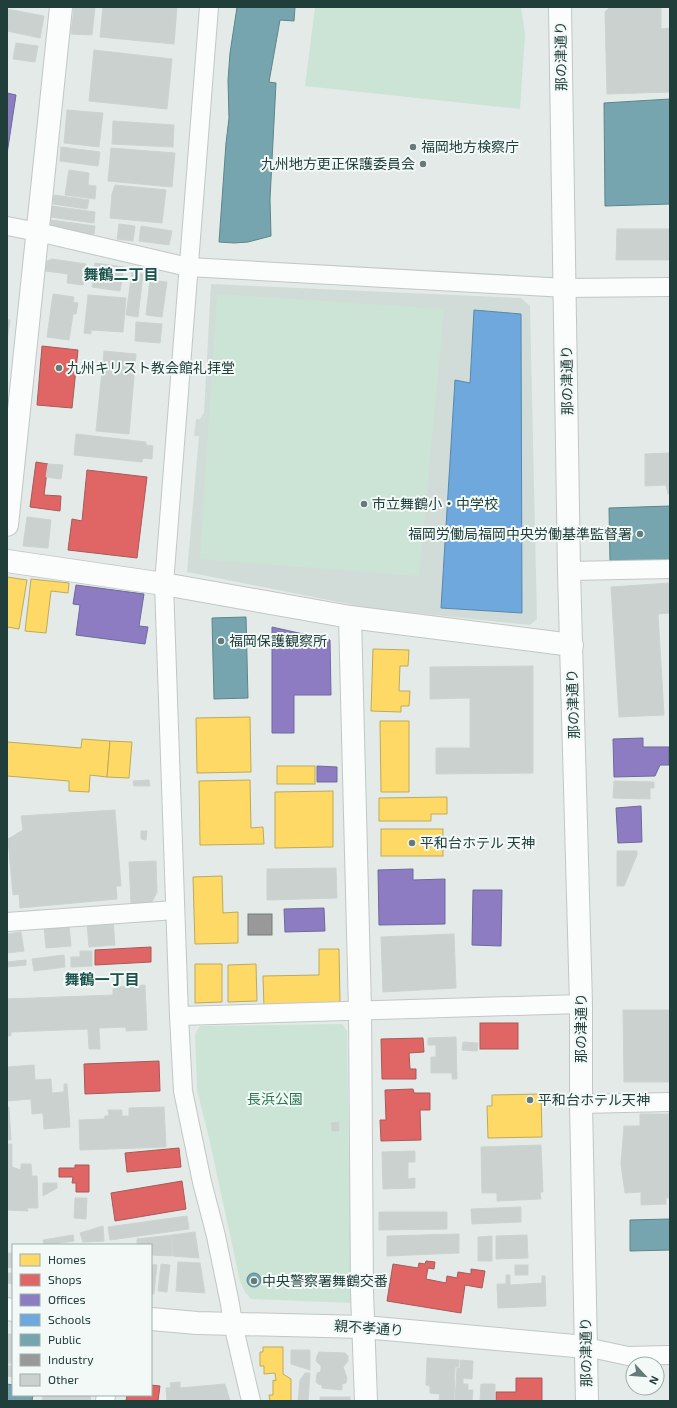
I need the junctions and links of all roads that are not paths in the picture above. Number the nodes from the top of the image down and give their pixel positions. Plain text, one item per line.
1 (61, 7) edge
2 (209, 7) edge
3 (560, 7) edge
4 (7, 226) edge
5 (38, 232) junction
6 (188, 267) junction
7 (670, 287) edge
8 (566, 288) junction
9 (7, 525) edge
10 (7, 561) edge
11 (670, 569) edge
12 (570, 571) junction
13 (164, 584) junction
14 (350, 617) junction
15 (572, 646) junction
16 (175, 910) junction
17 (7, 922) edge
18 (581, 1004) junction
19 (360, 1010) junction
20 (179, 1016) junction
21 (670, 1102) edge
22 (581, 1104) junction
23 (152, 1319) edge
24 (233, 1324) junction
25 (364, 1327) junction
26 (586, 1347) junction
27 (670, 1355) edge
28 (251, 1401) edge
29 (366, 1401) edge
30 (587, 1401) edge

1 - 5 street
2 - 6 street
3 - 8 street, 那の津通り
4 - 5 street
5 - 6 street
5 - 9 street
6 - 8 street
6 - 13 street
7 - 8 street
8 - 12 street, 那の津通り
10 - 13 street
11 - 12 street
12 - 15 street, 那の津通り
13 - 14 street
13 - 16 street
14 - 15 street
14 - 19 street
15 - 18 street, 那の津通り
16 - 17 street
16 - 20 street
18 - 19 street
18 - 22 street, 那の津通り
19 - 20 street
19 - 25 street
20 - 24 street
21 - 22 street
22 - 26 street, 那の津通り
23 - 24 street, 親不孝通り
24 - 25 street, 親不孝通り
24 - 28 street
25 - 26 street, 親不孝通り
25 - 29 street
26 - 27 street
26 - 30 street, 那の津通り

